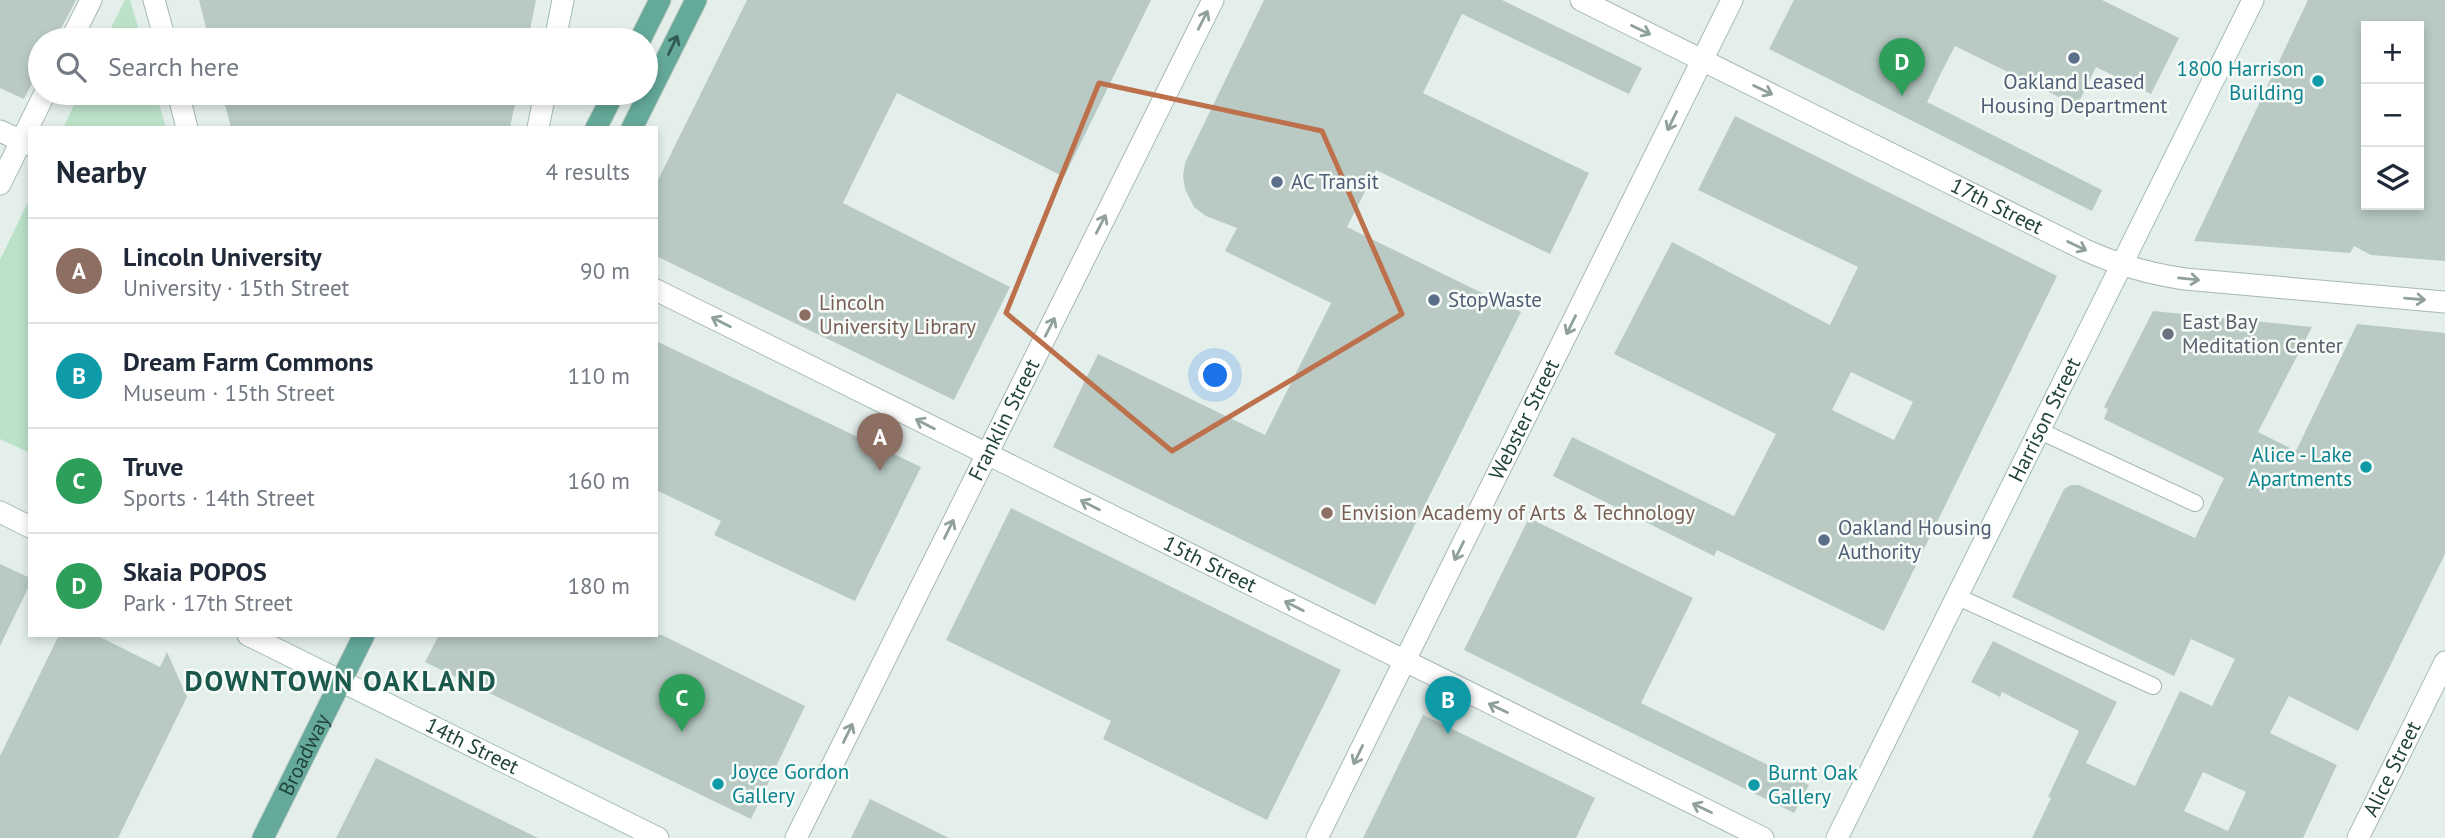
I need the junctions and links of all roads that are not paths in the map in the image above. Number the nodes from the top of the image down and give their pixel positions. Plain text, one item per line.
1 (91, 0) edge
2 (154, 0) edge
3 (563, 0) edge
4 (660, 0) edge
5 (695, 0) edge
6 (1213, 0) edge
7 (1581, 0) edge
8 (1732, 0) edge
9 (2253, 0) edge
10 (77, 28) edge
11 (162, 28) edge
12 (557, 28) edge
13 (646, 28) edge
14 (1702, 60) junction
15 (658, 75) edge
16 (40, 105) edge
17 (181, 105) edge
18 (543, 105) edge
19 (608, 105) edge
20 (643, 105) edge
21 (32, 126) edge
22 (186, 126) edge
23 (538, 126) edge
24 (597, 126) edge
25 (633, 126) edge
26 (0, 131) edge
27 (26, 143) edge
28 (0, 184) edge
29 (2122, 265) junction
30 (658, 291) edge
31 (2445, 302) edge
32 (2040, 431) junction
33 (986, 454) junction
34 (2194, 503) dead end
35 (0, 512) edge
36 (28, 526) edge
37 (1958, 597) junction
38 (252, 637) edge
39 (363, 637) edge
40 (1404, 662) junction
41 (2445, 662) edge
42 (341, 681) junction
43 (2153, 686) dead end
44 (262, 838) edge
45 (658, 838) edge
46 (796, 838) edge
47 (1317, 838) edge
48 (1763, 838) edge
49 (1837, 838) edge
50 (2358, 838) edge

1 - 10 street
2 - 11 street
3 - 12 street
4 - 13 main road
15 -> 5 main road
33 -> 6 street, Franklin Street
7 -> 14 street, 17th Street
8 - 14 street, Webster Street
9 - 29 street, Harrison Street
14 -> 29 street, 17th Street
14 -> 40 street, Webster Street
16 - 21 street
17 - 22 street
18 - 23 street
19 - 24 main road
25 -> 20 main road
26 - 27 street
27 - 28 street
29 -> 31 street, 17th Street
29 - 32 street, Harrison Street
33 -> 30 street, 15th Street
32 - 34 lane
32 - 37 street, Harrison Street
40 -> 33 street, 15th Street
46 -> 33 street, Franklin Street
35 - 36 street
37 - 43 lane
37 - 49 street, Harrison Street
38 - 42 street, 14th Street
39 - 42 main road, Broadway
40 -> 47 street, Webster Street
48 -> 40 street, 15th Street
41 - 50 street, Alice Street
42 - 44 main road, Broadway
42 - 45 street, 14th Street

